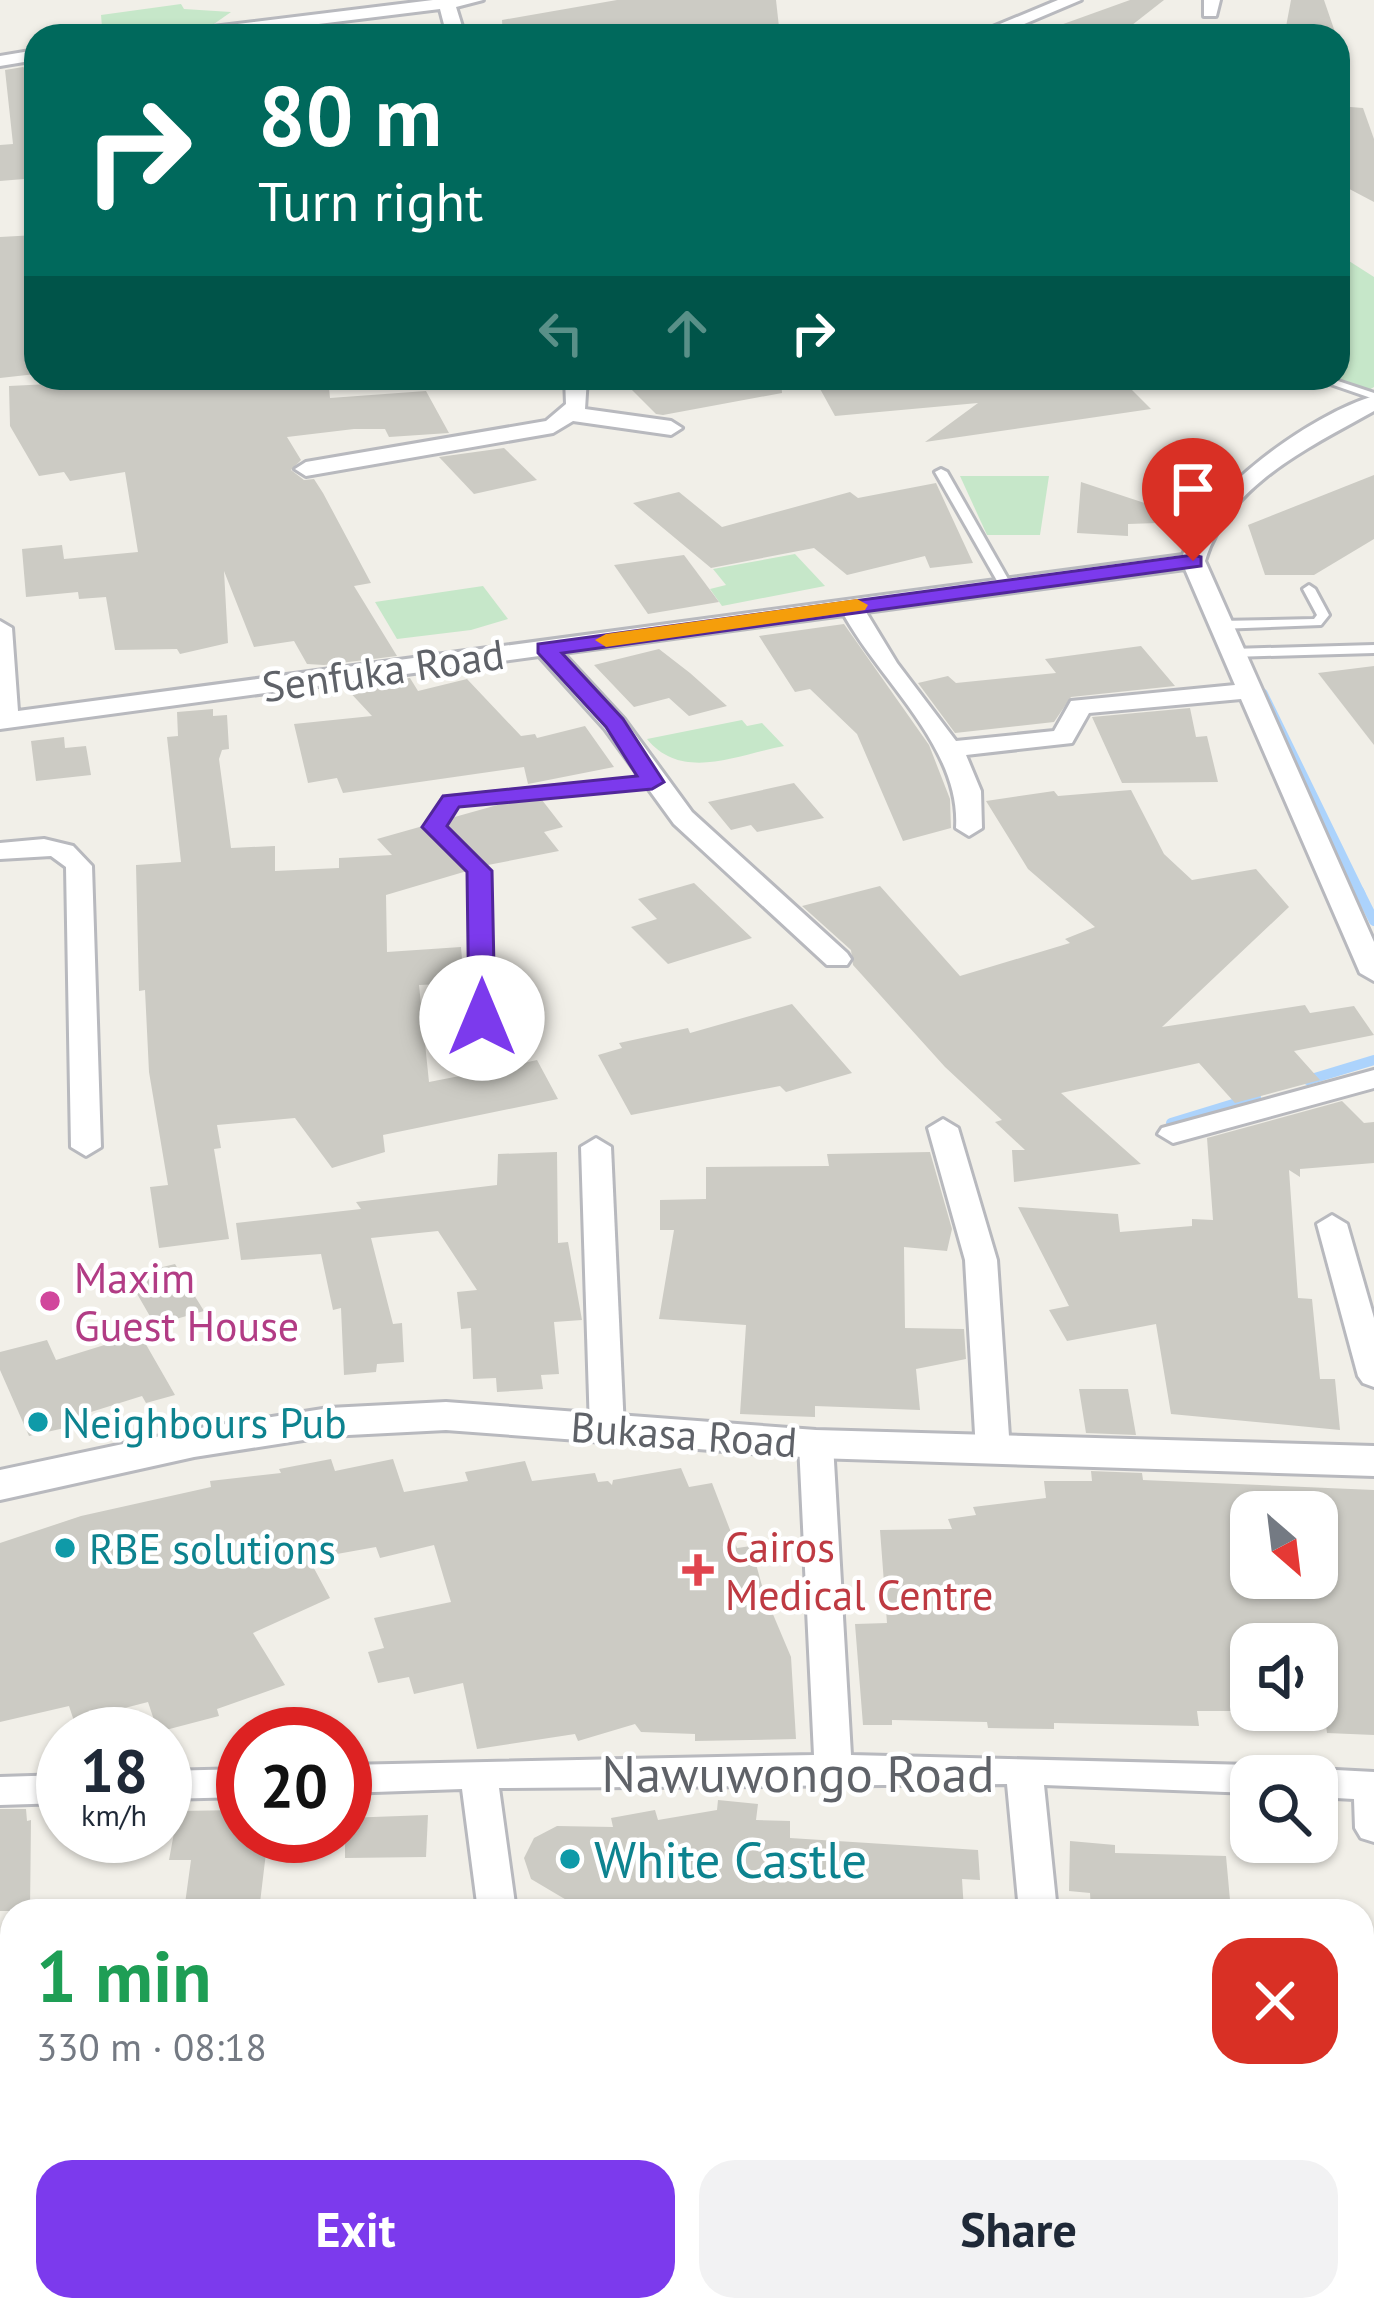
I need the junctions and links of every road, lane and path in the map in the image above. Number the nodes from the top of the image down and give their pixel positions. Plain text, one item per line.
1 (331, 0) edge
2 (475, 0) edge
3 (1073, 0) edge
4 (447, 7) junction
5 (387, 14) junction
6 (293, 24) edge
7 (452, 24) edge
8 (1011, 24) edge
9 (578, 390) edge
10 (1374, 399) edge
11 (572, 414) junction
12 (671, 428) dead end
13 (306, 469) dead end
14 (941, 472) dead end
15 (1193, 561) junction
16 (1006, 586) junction
17 (1310, 589) dead end
18 (851, 606) junction
19 (1219, 625) junction
20 (0, 628) edge
21 (546, 649) junction
22 (1374, 649) edge
23 (1232, 653) junction
24 (1253, 691) junction
25 (3, 721) edge
26 (953, 749) junction
27 (652, 782) junction
28 (969, 828) dead end
29 (0, 851) edge
30 (837, 959) dead end
31 (1374, 973) edge
32 (490, 1069) dead end
33 (1374, 1079) edge
34 (943, 1128) dead end
35 (1173, 1134) dead end
36 (86, 1147) dead end
37 (596, 1147) dead end
38 (1332, 1224) dead end
39 (1374, 1376) edge
40 (607, 1429) junction
41 (816, 1444) junction
42 (993, 1451) junction
43 (1374, 1461) edge
44 (0, 1485) edge
45 (833, 1769) junction
46 (1024, 1773) junction
47 (479, 1775) junction
48 (372, 1778) edge
49 (1230, 1778) edge
50 (1338, 1784) edge
51 (1373, 1786) edge
52 (36, 1790) edge
53 (0, 1791) edge
54 (1374, 1828) edge
55 (495, 1899) edge
56 (1037, 1899) edge

1 - 5 street
2 - 4 street
3 - 8 street
4 - 5 street
4 - 7 street
5 - 6 street
9 - 11 street
10 - 15 street
11 - 12 street
11 - 13 street
14 - 16 lane
15 - 16 street, Senfuka Road
15 - 19 street
16 - 18 street, Senfuka Road
17 - 19 lane
18 - 21 street, Senfuka Road
18 - 26 street
19 - 23 street
20 - 25 street
21 - 25 street, Senfuka Road
21 - 27 street
22 - 23 lane
23 - 24 street
24 - 26 street
24 - 31 street
26 - 28 street
27 - 30 street
27 - 32 lane
29 - 36 street
33 - 35 street
34 - 42 street
37 - 40 street
38 - 39 street
40 - 41 street, Bukasa Road
40 - 44 street, Bukasa Road
41 - 42 street, Bukasa Road
41 - 45 street
42 - 43 street, Bukasa Road
45 - 46 street, Nawuwongo Road
45 - 47 street, Nawuwongo Road
46 - 49 street, Nawuwongo Road
46 - 56 street
47 - 48 street, Nawuwongo Road
47 - 55 street
50 - 51 street
51 - 54 street
52 - 53 street

